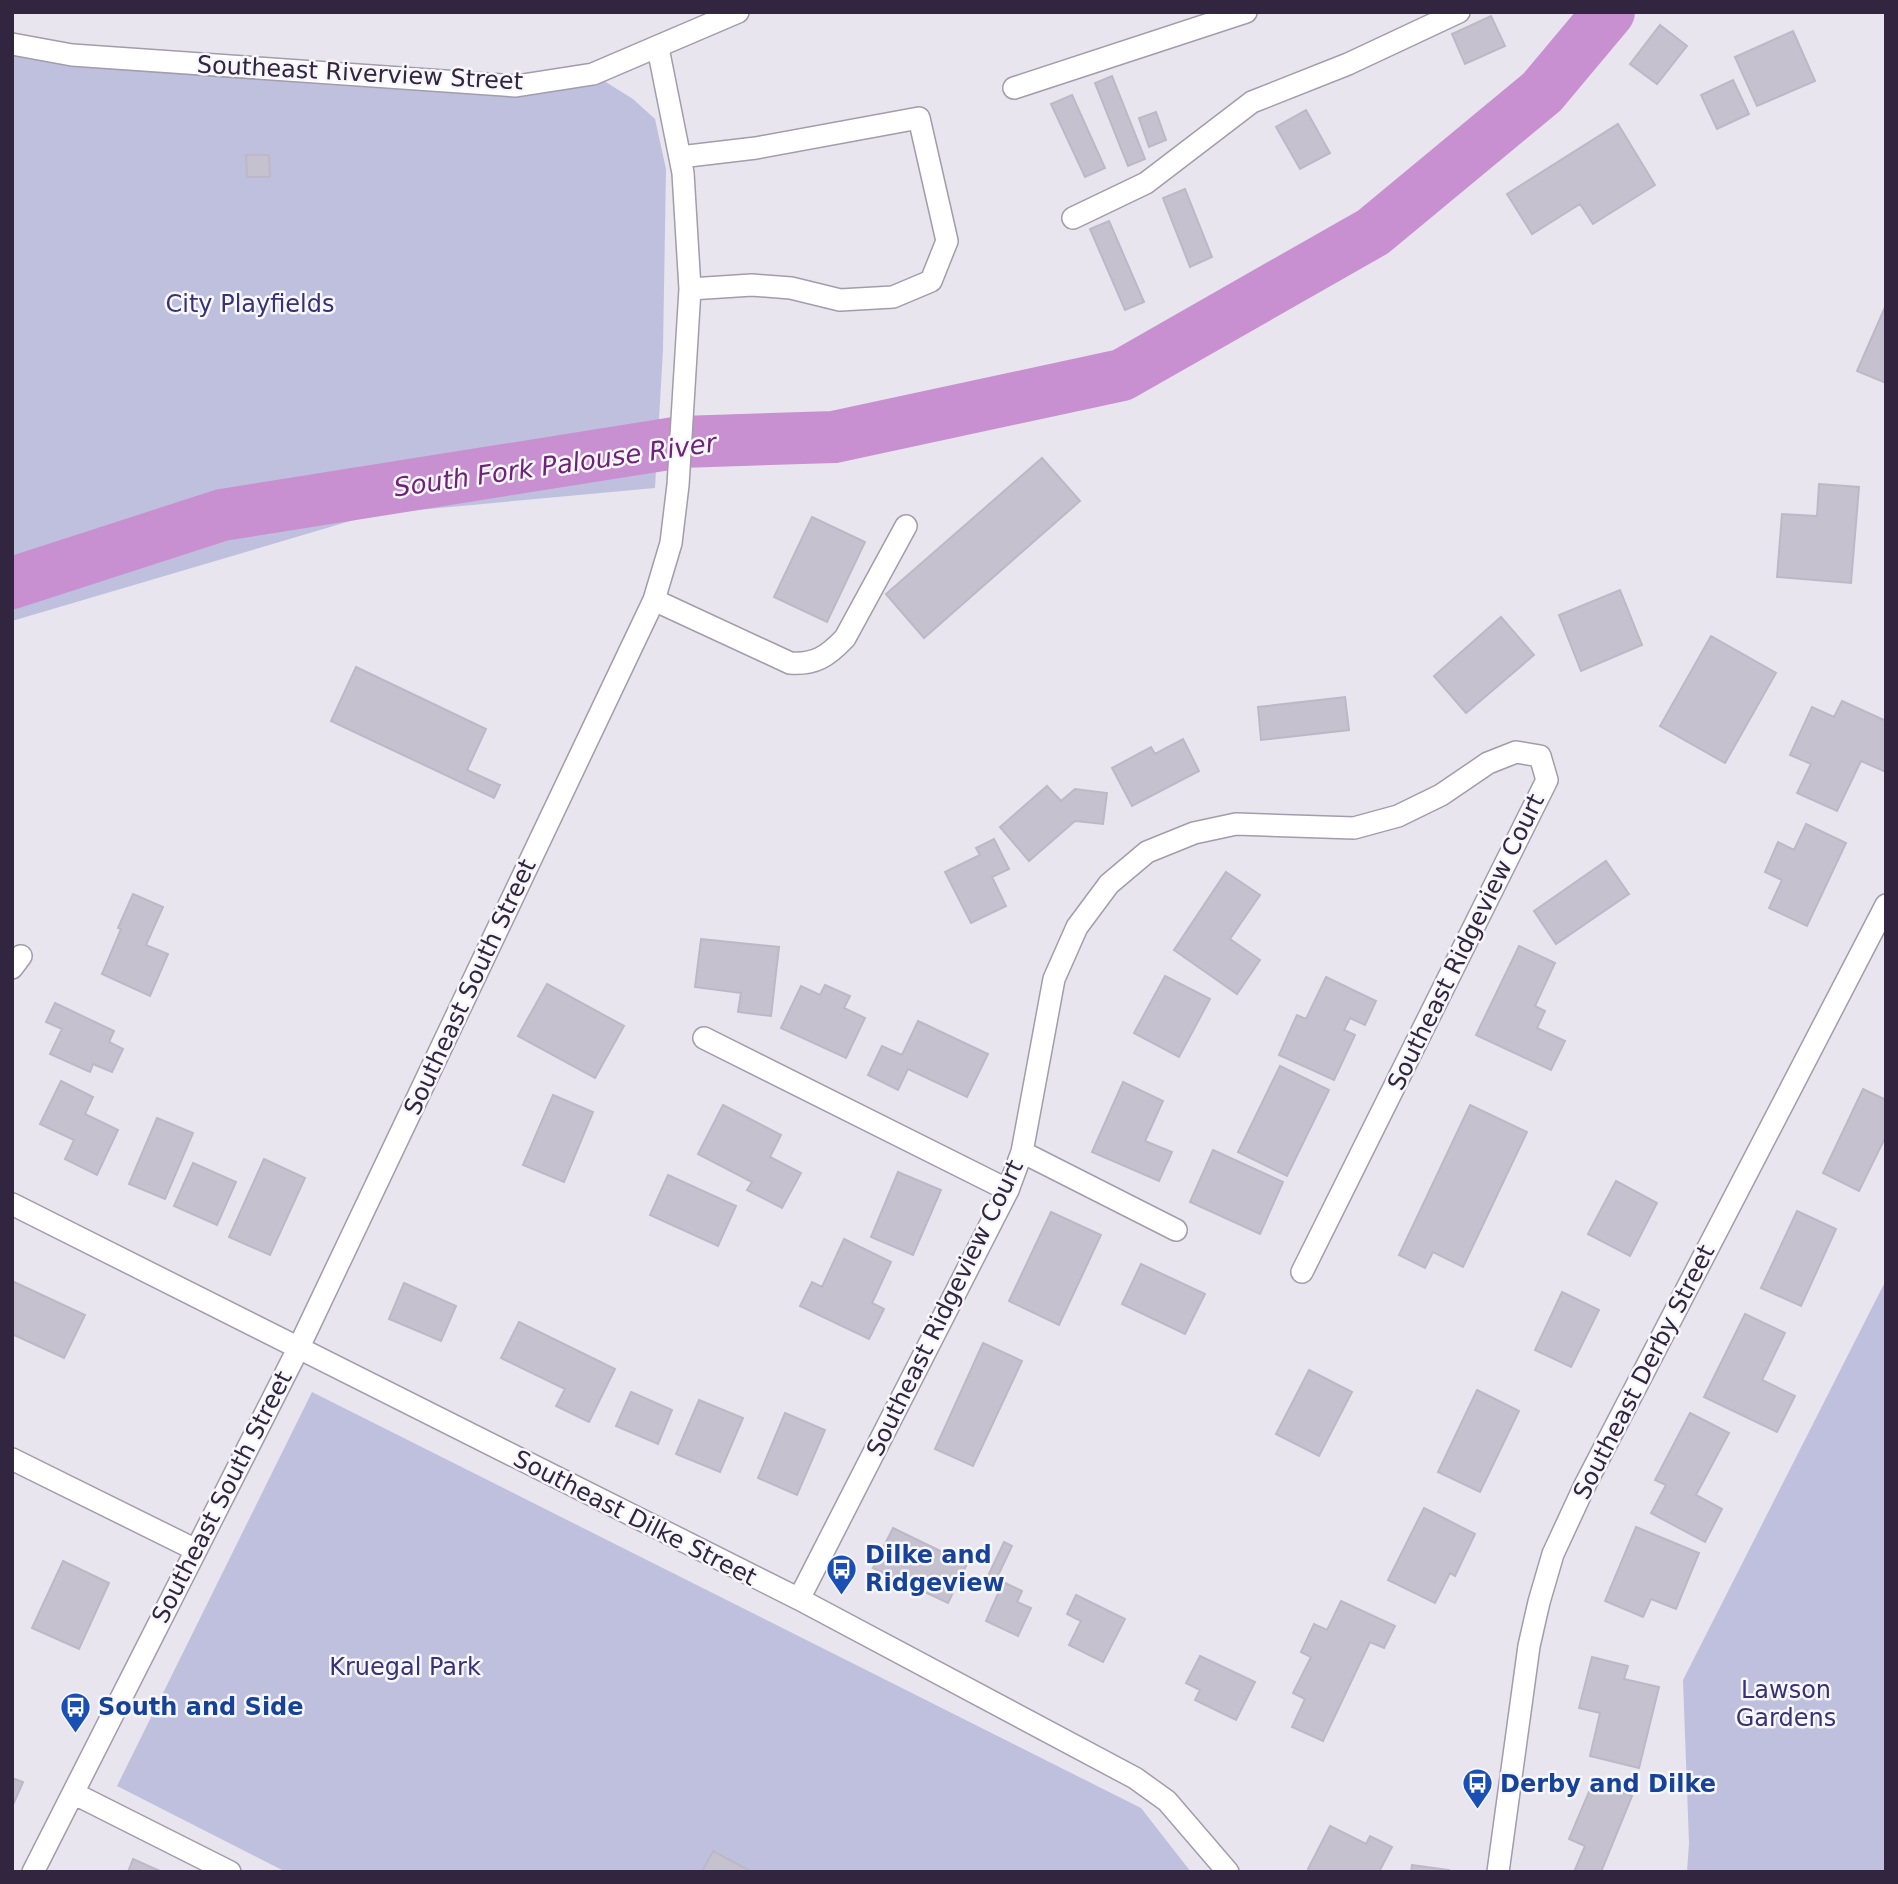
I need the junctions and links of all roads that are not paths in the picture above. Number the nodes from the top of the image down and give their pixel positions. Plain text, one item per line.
1 (738, 12) edge
2 (1245, 12) edge
3 (1459, 12) edge
4 (12, 44) edge
5 (658, 48) junction
6 (1014, 88) dead end
7 (680, 157) junction
8 (1073, 218) dead end
9 (690, 289) junction
10 (906, 526) dead end
11 (654, 600) junction
12 (1886, 905) edge
13 (704, 1038) dead end
14 (1022, 1152) junction
15 (1008, 1190) junction
16 (12, 1204) edge
17 (1176, 1230) dead end
18 (1302, 1272) dead end
19 (298, 1349) junction
20 (12, 1459) edge
21 (195, 1550) junction
22 (799, 1600) junction
23 (73, 1793) junction
24 (33, 1872) edge
25 (230, 1872) edge
26 (1228, 1872) edge
27 (1497, 1872) edge

1 - 5 street, Southeast Riverview Street
2 - 6 street
3 - 8 street
4 - 5 street, Southeast Riverview Street
5 - 7 street, Southeast South Street
7 - 9 street, Southeast South Street
7 - 9 street
9 - 11 street, Southeast South Street
10 - 11 street
11 - 19 street, Southeast South Street
12 - 27 street, Southeast Derby Street
13 - 15 street
14 - 15 street, Southeast Ridgeview Court
14 - 17 street
14 - 18 street, Southeast Ridgeview Court
15 - 22 street, Southeast Ridgeview Court
16 - 19 street, Southeast Dilke Street
19 - 21 street, Southeast South Street
19 - 22 street, Southeast Dilke Street
20 - 21 street
21 - 23 street, Southeast South Street
22 - 26 street, Southeast Dilke Street
23 - 24 street, Southeast South Street
23 - 25 street

